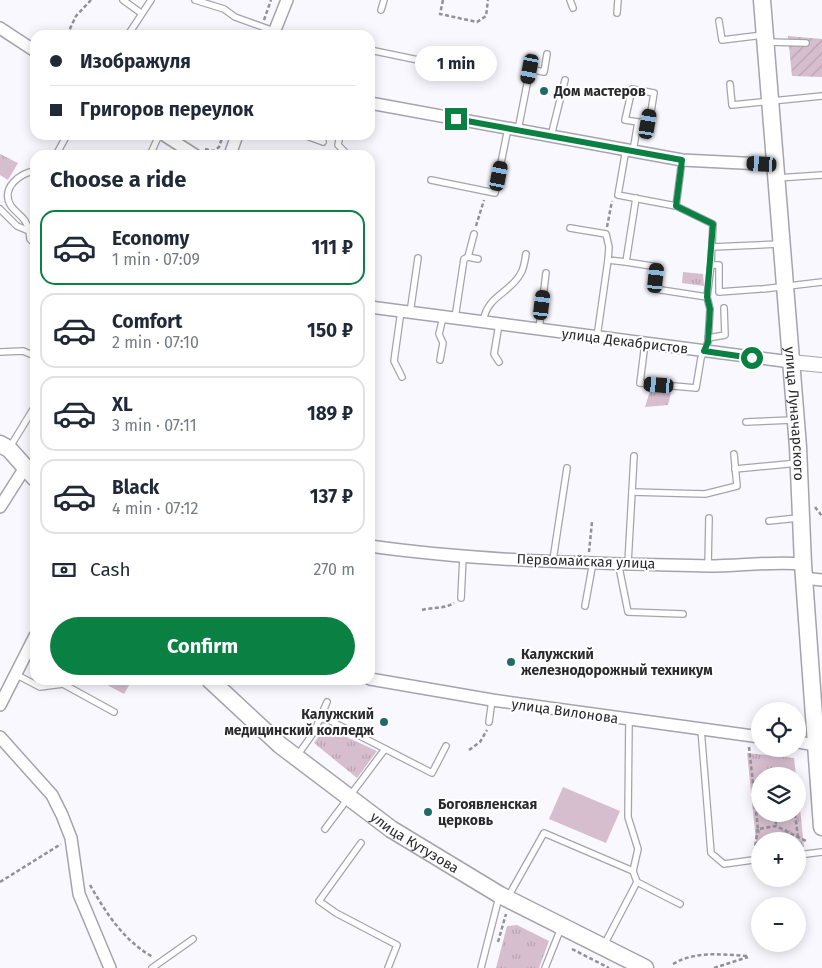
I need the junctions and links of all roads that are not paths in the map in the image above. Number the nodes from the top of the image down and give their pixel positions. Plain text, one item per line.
1 (123, 0) edge
2 (151, 0) edge
3 (194, 0) edge
4 (286, 0) edge
5 (384, 0) edge
6 (570, 0) edge
7 (618, 0) edge
8 (762, 0) edge
9 (573, 8) dead end
10 (381, 10) dead end
11 (141, 13) junction
12 (617, 13) dead end
13 (719, 21) dead end
14 (0, 28) edge
15 (131, 30) edge
16 (268, 30) edge
17 (279, 30) edge
18 (766, 38) junction
19 (806, 43) dead end
20 (30, 48) edge
21 (375, 51) edge
22 (547, 54) dead end
23 (424, 61) dead end
24 (565, 80) dead end
25 (730, 84) dead end
26 (822, 96) edge
27 (771, 102) junction
28 (375, 104) edge
29 (638, 122) junction
30 (513, 129) junction
31 (551, 136) junction
32 (181, 140) edge
33 (318, 140) edge
34 (323, 142) dead end
35 (197, 150) edge
36 (630, 150) junction
37 (682, 160) junction
38 (777, 170) junction
39 (30, 171) edge
40 (822, 175) edge
41 (431, 180) dead end
42 (636, 198) junction
43 (676, 206) junction
44 (0, 210) edge
45 (570, 228) dead end
46 (29, 230) junction
47 (474, 234) road end
48 (30, 239) edge
49 (782, 244) junction
50 (712, 247) junction
51 (526, 254) dead end
52 (468, 256) junction
53 (418, 258) dead end
54 (478, 259) dead end
55 (608, 260) junction
56 (626, 262) junction
57 (711, 265) junction
58 (546, 273) dead end
59 (822, 282) edge
60 (785, 286) junction
61 (707, 297) junction
62 (375, 305) edge
63 (724, 308) dead end
64 (406, 312) junction
65 (449, 318) junction
66 (483, 322) junction
67 (499, 324) junction
68 (539, 330) junction
69 (597, 337) junction
70 (708, 338) junction
71 (645, 343) junction
72 (704, 351) junction
73 (0, 352) edge
74 (30, 354) edge
75 (440, 360) dead end
76 (499, 362) dead end
77 (791, 362) junction
78 (822, 365) edge
79 (402, 376) dead end
80 (30, 412) edge
81 (796, 420) junction
82 (746, 422) dead end
83 (4, 446) edge
84 (734, 454) dead end
85 (634, 456) dead end
86 (798, 463) junction
87 (567, 468) dead end
88 (735, 469) junction
89 (30, 472) edge
90 (632, 492) junction
91 (0, 507) edge
92 (709, 518) dead end
93 (801, 518) junction
94 (769, 521) dead end
95 (375, 547) edge
96 (591, 556) junction
97 (463, 557) junction
98 (553, 560) junction
99 (623, 562) junction
100 (708, 566) junction
101 (804, 571) junction
102 (822, 580) edge
103 (461, 598) road end
104 (585, 606) dead end
105 (683, 614) dead end
106 (30, 646) edge
107 (15, 674) junction
108 (375, 680) edge
109 (30, 682) edge
110 (35, 685) edge
111 (54, 685) edge
112 (67, 685) edge
113 (215, 685) edge
114 (492, 700) junction
115 (327, 702) dead end
116 (0, 706) edge
117 (114, 712) dead end
118 (320, 719) junction
119 (629, 720) junction
120 (489, 722) road end
121 (701, 729) junction
122 (751, 736) edge
123 (0, 737) edge
124 (806, 743) edge
125 (819, 745) edge
126 (446, 746) dead end
127 (385, 749) junction
128 (296, 757) junction
129 (349, 798) junction
130 (822, 827) edge
131 (325, 829) dead end
132 (361, 843) dead end
133 (822, 852) edge
134 (806, 854) edge
135 (751, 861) edge
136 (633, 871) junction
137 (637, 882) junction
138 (505, 902) junction
139 (680, 904) dead end
140 (562, 926) junction
141 (193, 939) dead end
142 (604, 946) junction
143 (110, 968) edge
144 (152, 968) edge
145 (388, 968) edge
146 (481, 968) edge
147 (545, 968) edge
148 (645, 968) edge

1 - 11 lane
2 - 11 lane
3 - 16 lane
4 - 17 street
5 - 10 lane
6 - 9 lane
7 - 12 lane
8 - 18 main road, улица Луначарского
11 - 15 lane
13 - 18 lane
14 - 20 street
18 - 19 lane
18 - 27 main road, улица Луначарского
21 - 23 lane
22 - 30 lane
24 - 31 lane
25 - 27 lane
26 - 27 lane
27 - 38 main road, улица Луначарского
28 - 30 street
29 - 29 lane
29 - 36 lane
30 - 31 street
30 - 41 lane
31 - 36 street
32 - 35 street
33 - 34 lane
36 - 37 street
36 - 42 lane
37 - 38 street
37 - 43 lane
38 - 40 lane
38 - 49 main road, улица Луначарского
39 - 46 lane
42 - 43 lane
42 - 56 lane
43 - 50 lane
44 - 46 lane
45 - 55 lane
46 - 48 lane
47 - 52 lane
49 - 50 lane
49 - 60 main road, улица Луначарского
50 - 57 lane
51 - 66 lane
52 - 54 lane
52 - 65 lane
53 - 64 lane
55 - 56 lane
55 - 69 lane
56 - 61 lane
57 - 60 lane
57 - 61 lane
58 - 68 lane
59 - 60 lane
60 - 77 main road, улица Луначарского
61 - 70 lane
62 - 64 street, улица Декабристов
63 - 70 lane
64 - 65 street, улица Декабристов
64 - 79 lane
65 - 66 street, улица Декабристов
65 - 75 lane
66 - 67 street, улица Декабристов
67 - 68 street, улица Декабристов
67 - 76 lane
68 - 69 street, улица Декабристов
69 - 71 street, улица Декабристов
70 - 72 lane
71 - 72 street, улица Декабристов
71 - 72 lane
72 - 77 street, улица Декабристов
73 - 74 lane
77 - 78 street
77 - 81 main road, улица Луначарского
80 - 83 lane
81 - 82 lane
81 - 86 main road, улица Луначарского
83 - 89 main road
84 - 88 lane
85 - 90 lane
86 - 88 lane
86 - 93 main road, улица Луначарского
87 - 98 lane
88 - 90 lane
89 - 91 street
90 - 99 lane
92 - 100 lane
93 - 94 lane
93 - 101 main road, улица Луначарского
95 - 97 street, Первомайская улица
96 - 98 street, Первомайская улица
96 - 99 street, Первомайская улица
96 - 104 lane
97 - 98 street, Первомайская улица
97 - 103 lane
99 - 100 street, Первомайская улица
99 - 105 lane
100 - 101 street, Первомайская улица
101 - 102 street, Первомайская улица
101 - 125 main road, улица Луначарского
106 - 107 street
107 - 109 lane
107 - 116 street
108 - 114 street, улица Вилонова
110 - 111 lane
112 - 117 lane
113 - 128 main road, улица Кутузова
114 - 119 street, улица Вилонова
114 - 120 lane
115 - 118 lane
118 - 127 lane
118 - 128 lane
119 - 121 street, улица Вилонова
119 - 136 lane
121 - 122 street, улица Вилонова
121 - 135 lane
123 - 143 street
124 - 125 street
125 - 130 main road, улица Луначарского
126 - 127 lane
127 - 129 lane
128 - 129 main road, улица Кутузова
129 - 131 lane
129 - 138 main road, улица Кутузова
132 - 145 lane
133 - 134 lane
136 - 137 lane
136 - 138 lane
137 - 139 lane
137 - 142 lane
138 - 140 main road, улица Кутузова
138 - 146 lane
140 - 142 main road, улица Кутузова
140 - 147 lane
141 - 144 lane
142 - 148 main road, улица Кутузова

